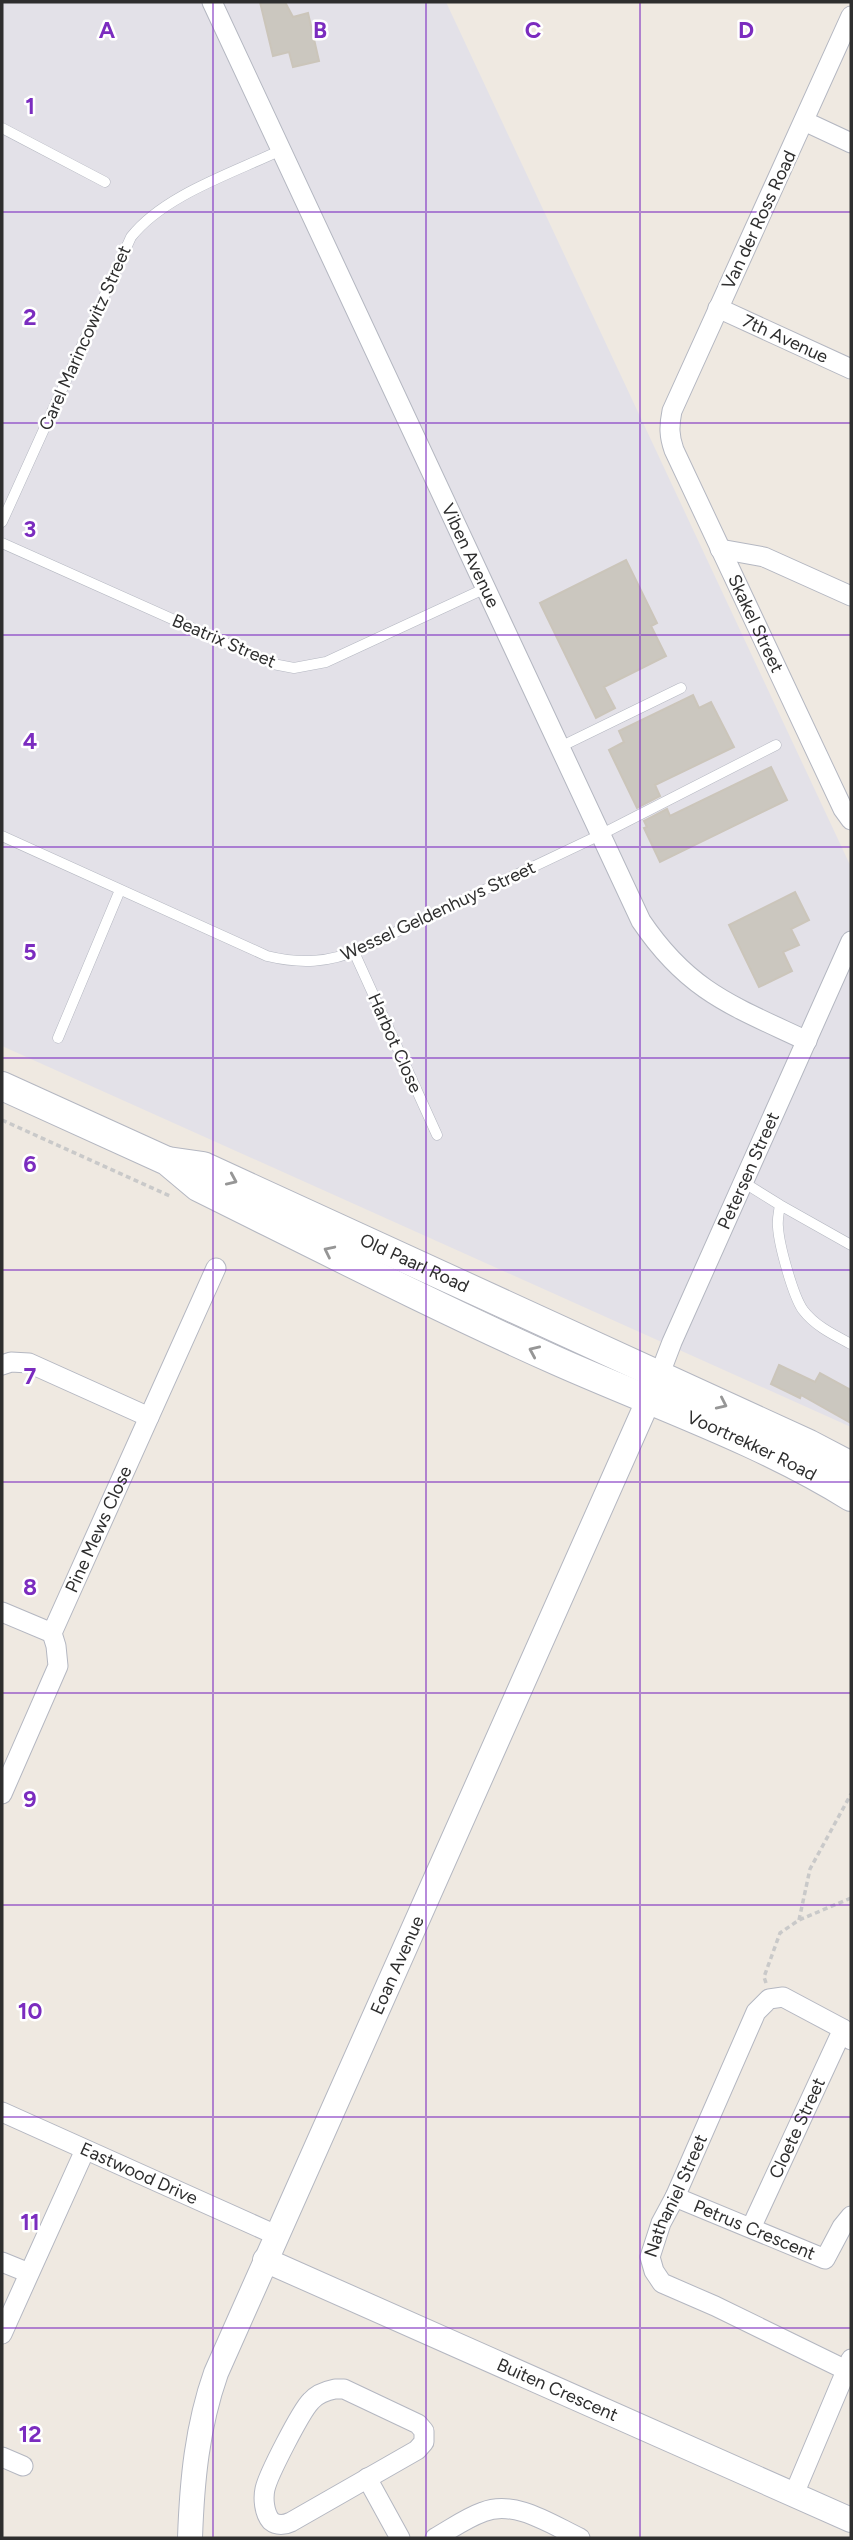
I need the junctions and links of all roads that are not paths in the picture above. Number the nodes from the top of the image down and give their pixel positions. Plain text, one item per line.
1 (212, 2) edge
2 (851, 16) edge
3 (804, 121) junction
4 (2, 128) edge
5 (851, 143) edge
6 (281, 150) junction
7 (104, 182) dead end
8 (718, 309) junction
9 (851, 369) edge
10 (669, 425) joint
11 (2, 522) edge
12 (2, 543) edge
13 (720, 549) junction
14 (485, 588) junction
15 (851, 596) edge
16 (681, 688) dead end
17 (776, 745) dead end
18 (560, 747) junction
19 (851, 820) edge
20 (600, 835) junction
21 (2, 836) edge
22 (120, 890) junction
23 (851, 941) edge
24 (354, 952) junction
25 (58, 1038) dead end
26 (807, 1041) junction
27 (2, 1086) edge
28 (437, 1135) dead end
29 (743, 1182) junction
30 (780, 1205) junction
31 (851, 1245) edge
32 (216, 1268) dead end
33 (851, 1344) edge
34 (2, 1365) edge
35 (653, 1389) junction
36 (149, 1418) junction
37 (851, 1466) edge
38 (851, 1497) edge
39 (2, 1612) edge
40 (52, 1633) junction
41 (2, 1794) edge
42 (847, 2034) edge
43 (2, 2112) edge
44 (85, 2150) junction
45 (676, 2197) junction
46 (851, 2216) edge
47 (751, 2228) junction
48 (276, 2235) junction
49 (265, 2260) junction
50 (2, 2262) edge
51 (29, 2273) junction
52 (2, 2334) edge
53 (849, 2364) edge
54 (2, 2457) edge
55 (23, 2466) dead end
56 (367, 2479) junction
57 (794, 2494) junction
58 (851, 2520) edge
59 (190, 2538) edge
60 (400, 2538) edge
61 (435, 2538) edge
62 (580, 2538) edge

1 - 6 street, Viben Avenue
2 - 3 street, Van der Ross Road
3 - 5 street
3 - 8 street, Van der Ross Road
4 - 7 lane
6 - 11 lane, Carel Marincowitz Street
6 - 14 street, Viben Avenue
8 - 9 street, 7th Avenue
8 - 10 street, Van der Ross Road
10 - 13 street, Skakel Street
12 - 14 lane, Beatrix Street
13 - 15 street
13 - 19 street, Skakel Street
14 - 18 street, Viben Avenue
16 - 18 lane
17 - 20 lane, Wessel Geldenhuys Street
18 - 20 street, Viben Avenue
20 - 24 lane, Wessel Geldenhuys Street
20 - 26 street, Viben Avenue
21 - 22 lane, Wessel Geldenhuys Street
22 - 24 lane, Wessel Geldenhuys Street
22 - 25 lane
23 - 26 street, Petersen Street
24 - 28 lane, Harbot Close
26 - 29 street, Petersen Street
27 - 35 main road, Old Paarl Road
29 - 30 lane
29 - 35 street, Petersen Street
30 - 31 lane
30 - 33 lane
32 - 36 street, Pine Mews Close
34 - 36 street
35 -> 37 main road, Voortrekker Road
35 - 38 main road, Voortrekker Road
35 - 48 street, Eoan Avenue
36 - 40 street, Pine Mews Close
39 - 40 street
40 - 41 street
42 - 45 street, Nathaniel Street
42 - 47 street, Cloete Street
43 - 44 street, Eastwood Drive
44 - 48 street, Eastwood Drive
44 - 51 street
45 - 47 street, Petrus Crescent
45 - 53 street, Nathaniel Street
46 - 47 street, Petrus Crescent
48 - 49 street, Eoan Avenue
49 - 57 street, Buiten Crescent
49 - 59 street, Eoan Avenue
50 - 51 street
51 - 52 street
53 - 57 street
54 - 55 street
56 - 56 street
56 - 60 street
57 - 58 street, Buiten Crescent
61 - 62 street

